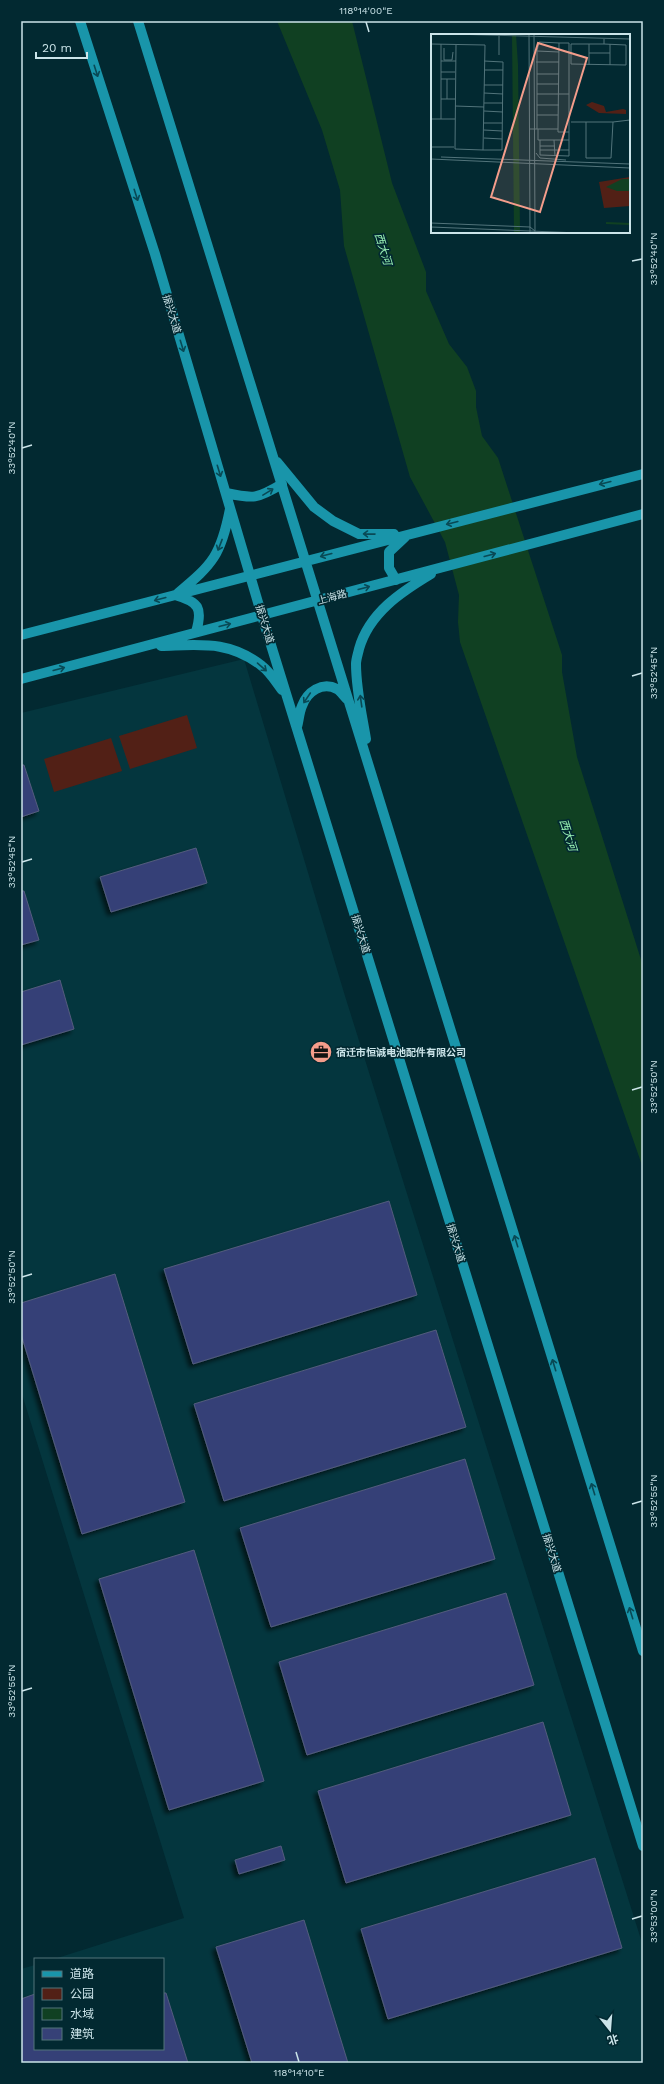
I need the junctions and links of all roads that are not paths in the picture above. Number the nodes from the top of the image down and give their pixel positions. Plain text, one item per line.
1 (80, 21) edge
2 (138, 21) edge
3 (273, 458) junction
4 (643, 474) edge
5 (282, 484) junction
6 (226, 493) junction
7 (230, 507) junction
8 (643, 514) edge
9 (408, 534) junction
10 (305, 561) junction
11 (439, 568) junction
12 (250, 575) junction
13 (396, 580) junction
14 (175, 595) junction
15 (318, 601) junction
16 (262, 616) junction
17 (196, 632) junction
18 (21, 635) edge
19 (145, 646) junction
20 (21, 679) edge
21 (287, 695) junction
22 (349, 702) junction
23 (297, 728) junction
24 (369, 767) junction
25 (643, 1651) edge
26 (643, 1846) edge

1 -> 6 main road, 振兴大道
2 - 3 main road
3 - 5 main road
9 -> 3 main road
4 -> 9 main road
6 -> 5 main road
5 - 10 main road
6 - 7 main road, 振兴大道
7 - 12 main road, 振兴大道
7 -> 14 main road
11 -> 8 main road, 上海路
9 -> 10 main road
9 - 13 main road
10 - 12 main road
10 - 15 main road
11 - 13 main road, 上海路
24 -> 11 main road
12 - 14 main road
12 - 16 main road, 振兴大道
15 -> 13 main road, 上海路
14 - 17 main road
14 -> 18 main road
15 - 16 main road, 上海路
15 - 22 main road
17 -> 16 main road, 上海路
16 - 21 main road, 振兴大道
17 - 19 main road, 上海路
20 -> 19 main road, 上海路
19 -> 21 main road
21 - 23 main road, 振兴大道
22 -> 23 main road
22 - 24 main road
23 - 26 main road, 振兴大道
25 -> 24 main road

